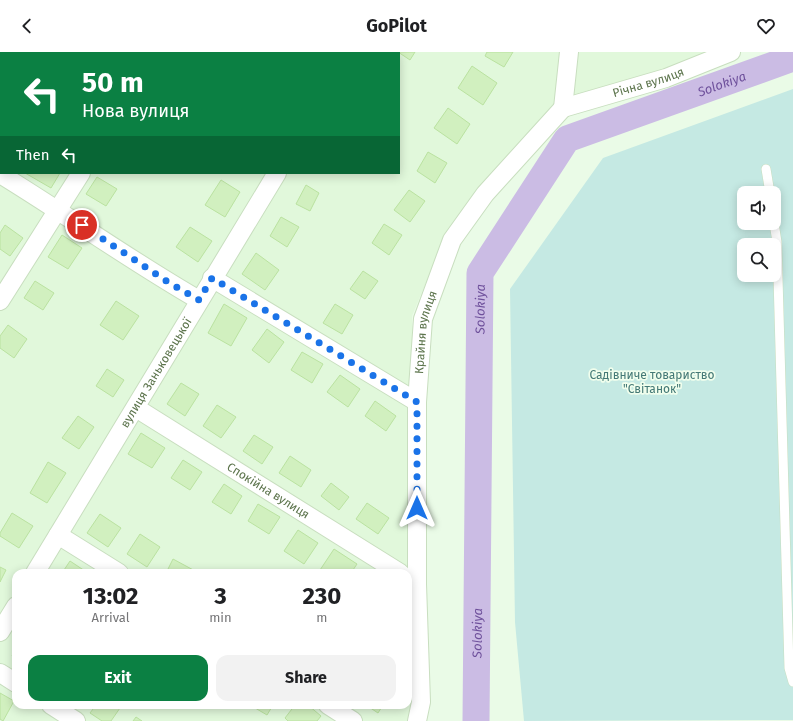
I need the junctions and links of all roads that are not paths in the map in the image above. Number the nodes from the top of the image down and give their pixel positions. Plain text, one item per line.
1 (569, 52) edge
2 (732, 52) edge
3 (563, 108) junction
4 (766, 169) dead end
5 (0, 174) edge
6 (80, 174) edge
7 (276, 174) edge
8 (769, 186) edge
9 (58, 209) junction
10 (775, 230) edge
11 (212, 278) junction
12 (199, 300) junction
13 (0, 301) edge
14 (417, 402) junction
15 (136, 408) junction
16 (58, 535) junction
17 (37, 569) edge
18 (113, 569) edge
19 (394, 569) edge
20 (412, 581) edge
21 (12, 612) edge
22 (0, 632) edge
23 (0, 673) edge
24 (12, 680) edge
25 (793, 682) edge
26 (57, 709) edge
27 (334, 709) edge
28 (76, 721) edge
29 (353, 721) edge
30 (417, 721) edge

1 - 3 street
2 - 3 street, Річна вулиця
3 - 14 street, Крайня вулиця
4 - 8 lane
5 - 9 street
6 - 9 street
7 - 11 street, вулиця Заньковецької
9 - 12 street
9 - 13 street
10 - 25 lane
11 - 12 street, вулиця Заньковецької
11 - 14 street
12 - 15 street, вулиця Заньковецької
14 - 20 street, Крайня вулиця
15 - 16 street, вулиця Заньковецької
15 - 19 street, Спокійна вулиця
16 - 17 street, вулиця Заньковецької
16 - 18 street
20 - 30 street, Крайня вулиця
21 - 22 street
23 - 24 street
26 - 28 street
27 - 29 street

